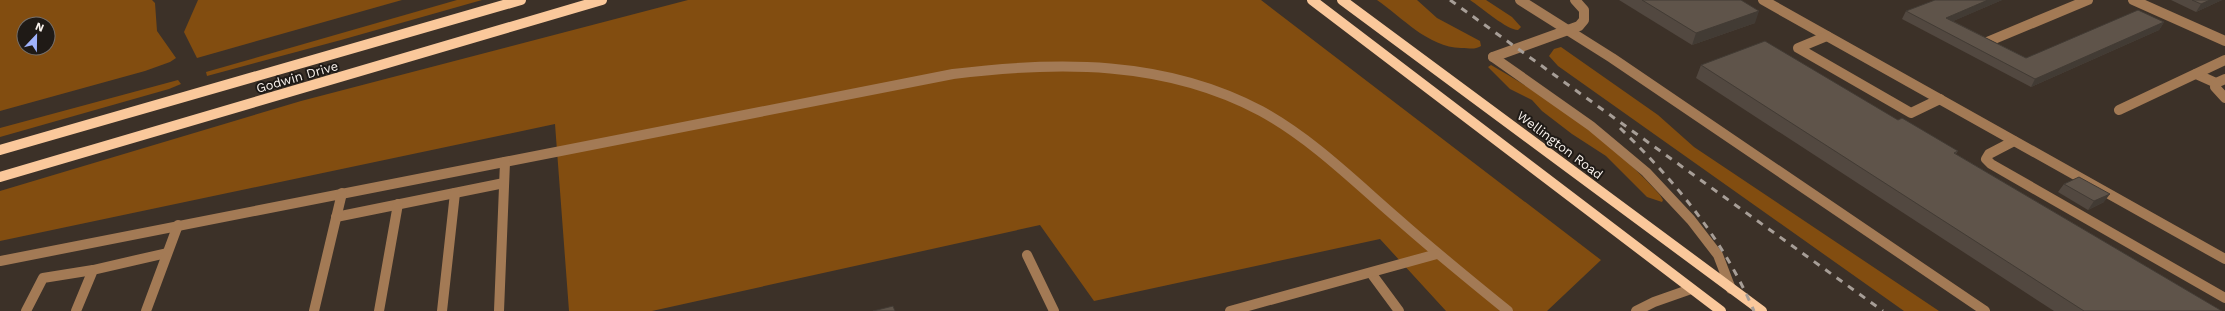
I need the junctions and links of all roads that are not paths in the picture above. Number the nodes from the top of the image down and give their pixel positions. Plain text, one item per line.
1 (521, 0) edge
2 (602, 0) edge
3 (1312, 0) edge
4 (1342, 0) edge
5 (1520, 0) edge
6 (1575, 0) edge
7 (1763, 0) edge
8 (2088, 0) edge
9 (2133, 0) edge
10 (1568, 30) junction
11 (1827, 36) junction
12 (2225, 41) edge
13 (1987, 42) edge
14 (2225, 60) edge
15 (2196, 74) junction
16 (2221, 81) edge
17 (2225, 98) edge
18 (1940, 100) junction
19 (2119, 110) dead end
20 (2014, 141) junction
21 (0, 150) edge
22 (505, 162) junction
23 (0, 178) edge
24 (504, 183) junction
25 (342, 193) junction
26 (455, 193) junction
27 (398, 204) junction
28 (336, 217) junction
29 (178, 225) junction
30 (167, 253) junction
31 (1437, 254) junction
32 (1027, 255) dead end
33 (2225, 259) edge
34 (0, 261) edge
35 (93, 270) junction
36 (1371, 273) junction
37 (1691, 289) junction
38 (1731, 289) junction
39 (2225, 298) edge
40 (26, 311) edge
41 (76, 311) edge
42 (146, 311) edge
43 (314, 311) edge
44 (379, 311) edge
45 (442, 311) edge
46 (499, 311) edge
47 (1054, 311) edge
48 (1230, 311) edge
49 (1399, 311) edge
50 (1508, 311) edge
51 (1636, 311) edge
52 (1721, 311) edge
53 (1762, 311) edge
54 (1985, 311) edge

1 - 21 main road, Godwin Drive
2 - 23 main road, Godwin Drive
3 - 37 main road
4 - 38 main road, Wellington Road
5 - 10 street
6 - 10 street
7 - 11 street
8 - 13 street
9 - 12 street
10 - 38 street
10 - 54 street
11 - 18 street
11 - 18 street
14 - 15 street
15 - 16 street
15 - 19 street
16 - 17 street
18 - 20 street
20 - 33 street
20 - 39 street
22 - 24 street
22 - 25 street
22 - 31 street
24 - 26 street
24 - 46 street
25 - 28 street
25 - 29 street
26 - 27 street
26 - 45 street
27 - 28 street
27 - 44 street
28 - 43 street
29 - 30 street
29 - 34 street
30 - 35 street
30 - 42 street
31 - 36 street
31 - 50 street
32 - 47 street
35 - 40 street
35 - 41 street
36 - 48 street
36 - 49 street
37 - 51 street
37 - 52 main road
38 - 53 main road, Wellington Road

